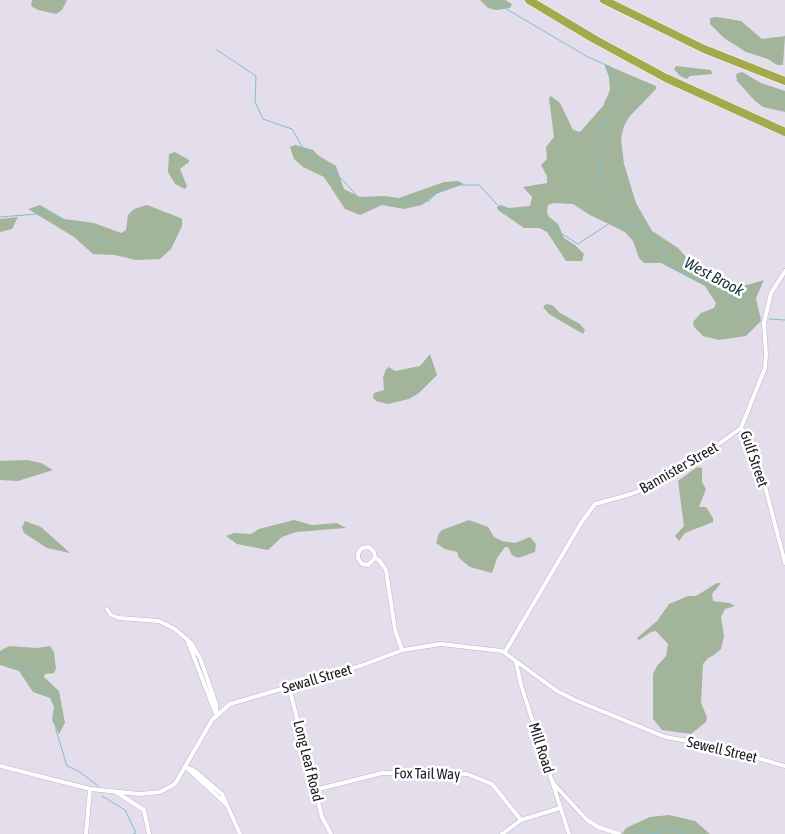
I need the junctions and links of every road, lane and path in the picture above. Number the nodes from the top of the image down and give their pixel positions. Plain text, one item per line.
1 (529, 0) edge
2 (604, 0) edge
3 (785, 81) edge
4 (785, 132) edge
5 (785, 272) edge
6 (741, 428) junction
7 (375, 558) junction
8 (785, 563) edge
9 (107, 609) dead end
10 (402, 650) junction
11 (505, 652) junction
12 (516, 662) junction
13 (289, 687) junction
14 (217, 714) junction
15 (0, 766) edge
16 (785, 766) edge
17 (186, 767) junction
18 (552, 781) junction
19 (90, 788) junction
20 (315, 790) junction
21 (116, 792) junction
22 (560, 808) junction
23 (521, 820) junction
24 (86, 834) edge
25 (149, 834) edge
26 (240, 834) edge
27 (331, 834) edge
28 (502, 834) edge
29 (569, 834) edge
30 (619, 834) edge

1 - 4 highway
2 - 3 highway
5 - 6 street, Gulf Street
6 - 8 street, Gulf Street
6 - 11 street, Bannister Street
7 - 7 street
7 - 10 street
9 - 14 street
10 - 11 street, Sewall Street
10 - 13 street, Sewall Street
11 - 12 street
12 - 16 street, Sewell Street
12 - 18 street, Mill Road
13 - 14 street, Sewall Street
13 - 20 street, Long Leaf Road
14 - 17 street, Sewall Street
15 - 19 street, Sewall Street
17 - 21 street, Sewall Street
17 - 26 street
18 - 22 street, Mill Road
18 - 30 street
19 - 21 street, Sewall Street
19 - 24 street
20 - 23 street, Fox Tail Way
20 - 27 street, Long Leaf Road
21 - 25 street
22 - 23 street
22 - 29 street, Mill Road
23 - 28 street

